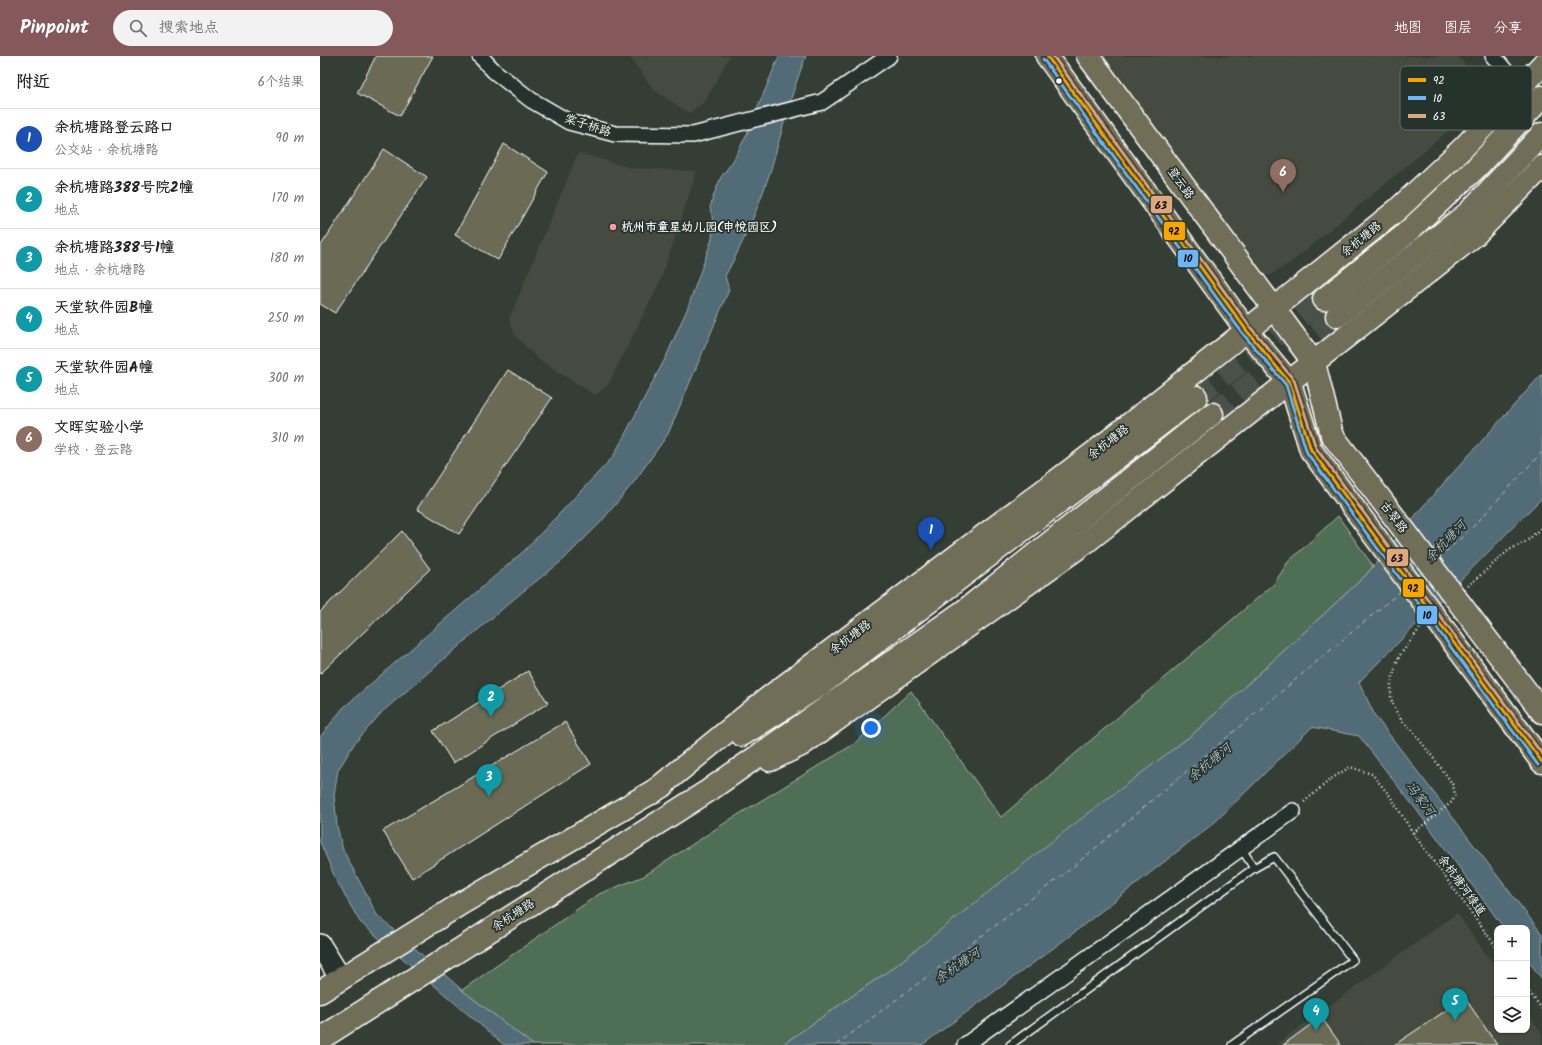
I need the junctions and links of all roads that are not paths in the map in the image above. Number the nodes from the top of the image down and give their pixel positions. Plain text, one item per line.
1 (480, 56) edge
2 (889, 56) edge
3 (1047, 56) edge
4 (1088, 56) edge
5 (1493, 56) edge
6 (1542, 65) edge
7 (1501, 66) edge
8 (1532, 75) edge
9 (1542, 96) edge
10 (1532, 107) edge
11 (1480, 130) edge
12 (1511, 130) edge
13 (1542, 134) edge
14 (1542, 167) edge
15 (1324, 299) tunnel mouth
16 (1273, 309) junction
17 (1337, 316) tunnel mouth
18 (1247, 331) junction
19 (1314, 363) junction
20 (1290, 383) junction
21 (1196, 397) tunnel mouth
22 (1212, 414) tunnel mouth
23 (1538, 706) edge
24 (1542, 762) edge
25 (708, 791) junction
26 (652, 793) junction
27 (1293, 811) road end
28 (1242, 848) junction
29 (1254, 868) junction
30 (320, 945) edge
31 (341, 979) junction
32 (320, 992) edge
33 (320, 1039) edge
34 (964, 1045) edge
35 (1010, 1045) edge
36 (1232, 1045) edge

1 - 2 street, 棠子桥路
3 - 18 main road
4 - 16 main road, 登云路
5 - 7 street
6 - 8 main road, 余杭塘路
9 - 10 main road, 余杭塘路
11 - 16 main road, 余杭塘路
12 - 15 main road, 余杭塘路
13 - 17 main road
14 - 19 main road, 余杭塘路
16 - 18 main road, 余杭塘路
16 - 19 main road, 古翠路
18 - 20 main road
18 - 26 main road, 余杭塘路
19 - 20 main road, 余杭塘路
19 - 23 main road, 古翠路, bridge
20 - 24 main road, bridge
20 - 25 main road, 余杭塘路
21 - 26 main road, 余杭塘路
22 - 25 main road, 余杭塘路
25 - 33 main road, 余杭塘路
26 - 31 main road, 余杭塘路
27 - 28 street
28 - 29 lane
28 - 34 street
29 - 35 lane
29 - 36 lane
30 - 31 street
31 - 32 main road, 余杭塘路

